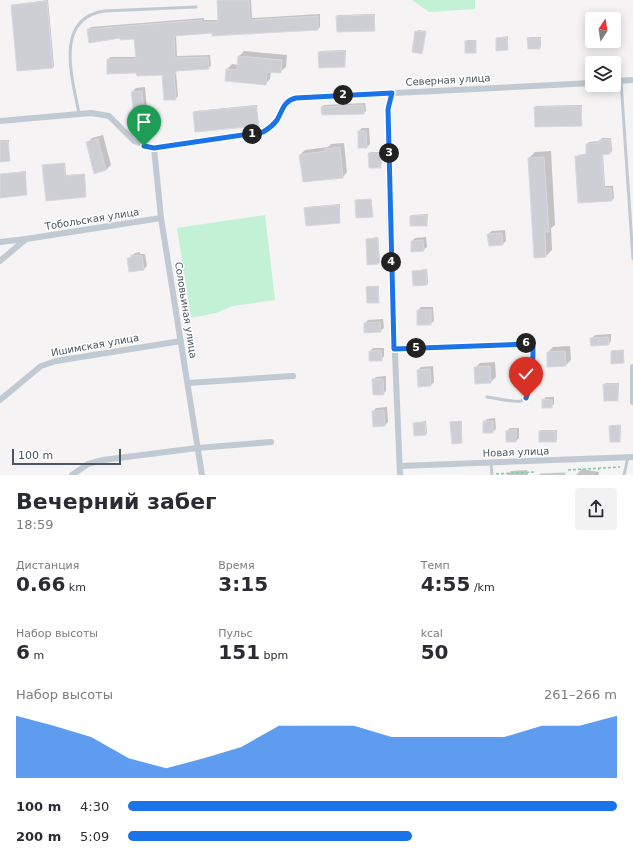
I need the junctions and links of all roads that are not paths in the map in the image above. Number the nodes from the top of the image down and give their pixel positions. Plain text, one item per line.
1 (196, 7) dead end
2 (633, 80) edge
3 (621, 81) joint
4 (585, 82) edge
5 (392, 93) junction
6 (79, 114) junction
7 (0, 121) edge
8 (154, 148) junction
9 (161, 218) junction
10 (26, 239) junction
11 (0, 242) edge
12 (633, 259) edge
13 (0, 260) edge
14 (181, 341) junction
15 (394, 349) junction
16 (633, 367) edge
17 (293, 376) dead end
18 (188, 383) junction
19 (487, 397) dead end
20 (0, 400) edge
21 (633, 402) edge
22 (271, 442) dead end
23 (197, 448) junction
24 (630, 457) edge
25 (491, 463) junction
26 (400, 466) junction
27 (564, 472) road end
28 (72, 475) edge
29 (202, 475) edge
30 (400, 475) edge
31 (492, 475) edge
32 (541, 475) edge
33 (624, 475) edge

1 - 6 lane
2 - 3 street
3 - 12 lane
4 - 5 street, Северная улица
5 - 8 street, Северная улица
5 - 15 street
6 - 7 street, Северная улица
6 - 8 street, Северная улица
8 - 9 street, Соловьиная улица
9 - 10 street, Тобольская улица
9 - 14 street, Соловьиная улица
10 - 11 street, Тобольская улица
10 - 13 street
14 - 18 street, Соловьиная улица
14 - 20 street, Ишимская улица
15 - 19 lane
15 - 26 street
16 - 21 street
17 - 18 street
18 - 23 street, Соловьиная улица
22 - 23 street
23 - 28 street
23 - 29 street, Соловьиная улица
24 - 25 street, Новая улица
24 - 33 lane
25 - 26 street, Новая улица
25 - 31 lane
26 - 30 street
27 - 32 lane

